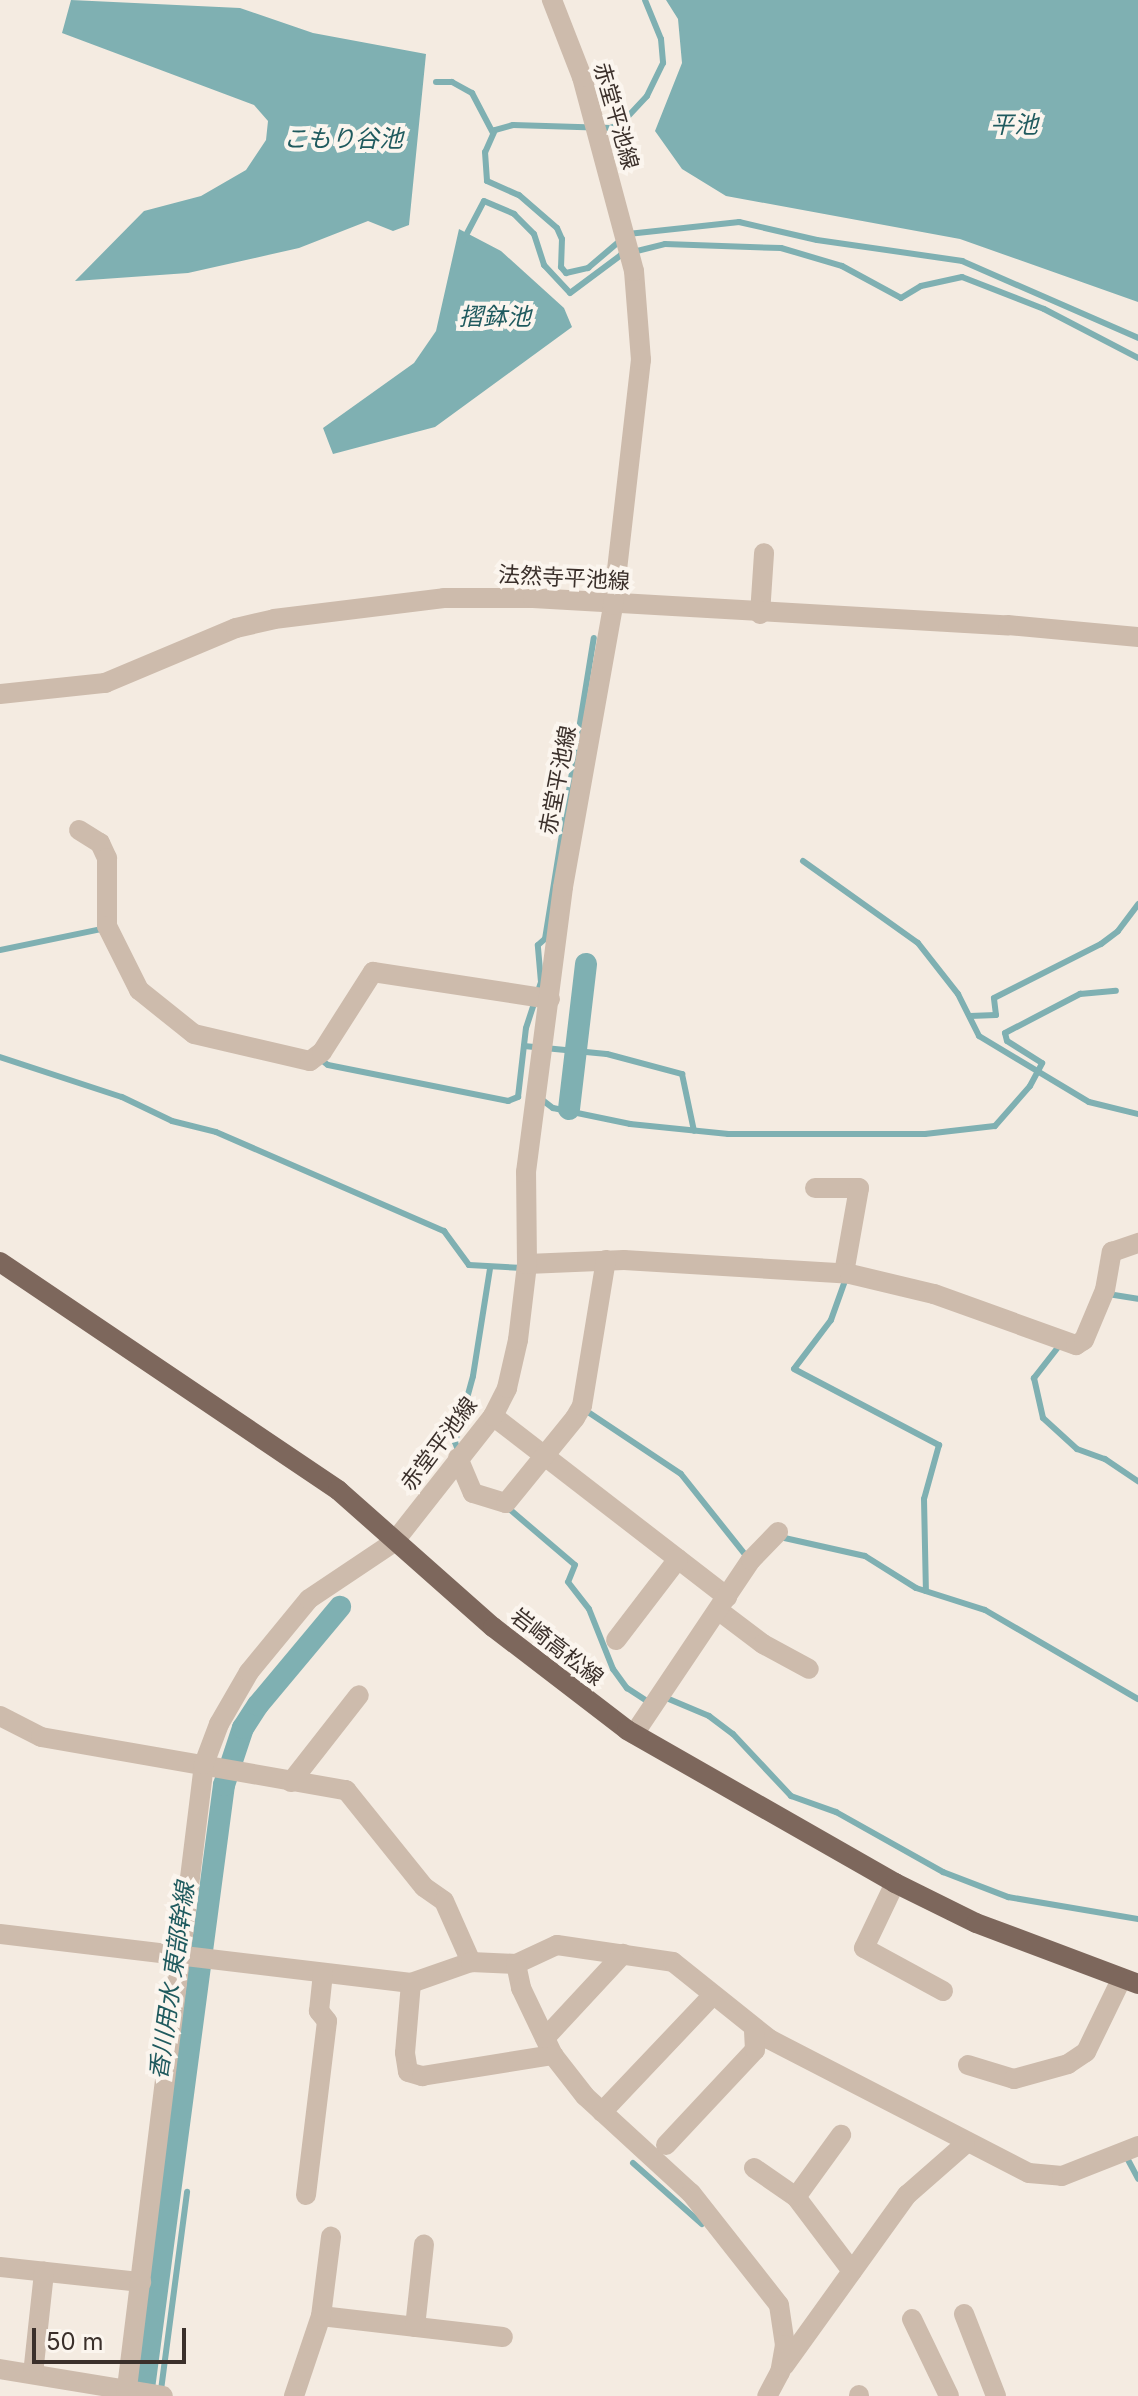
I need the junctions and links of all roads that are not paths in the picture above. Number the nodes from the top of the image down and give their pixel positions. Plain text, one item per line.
1 (552, 0) edge
2 (764, 553) dead end
3 (613, 605) junction
4 (760, 614) junction
5 (1138, 637) edge
6 (0, 694) edge
7 (79, 830) dead end
8 (550, 999) junction
9 (815, 1188) dead end
10 (1138, 1243) edge
11 (606, 1260) junction
12 (0, 1262) edge
13 (527, 1264) junction
14 (844, 1273) junction
15 (493, 1416) junction
16 (544, 1457) junction
17 (458, 1458) junction
18 (778, 1532) dead end
19 (394, 1542) junction
20 (678, 1559) junction
21 (723, 1604) junction
22 (616, 1640) dead end
23 (809, 1669) dead end
24 (359, 1695) dead end
25 (0, 1716) edge
26 (634, 1734) junction
27 (218, 1771) junction
28 (291, 1782) junction
29 (895, 1883) junction
30 (0, 1934) edge
31 (623, 1954) junction
32 (196, 1958) junction
33 (471, 1962) junction
34 (516, 1964) junction
35 (323, 1973) junction
36 (1130, 1981) edge
37 (411, 1983) junction
38 (943, 1991) dead end
39 (713, 1995) junction
40 (754, 2028) junction
41 (549, 2047) junction
42 (968, 2065) dead end
43 (602, 2112) junction
44 (841, 2135) dead end
45 (965, 2144) junction
46 (666, 2145) dead end
47 (1138, 2146) edge
48 (754, 2168) dead end
49 (306, 2195) dead end
50 (796, 2197) junction
51 (331, 2237) dead end
52 (424, 2244) dead end
53 (0, 2267) edge
54 (852, 2271) junction
55 (44, 2272) junction
56 (141, 2282) junction
57 (964, 2314) dead end
58 (321, 2316) junction
59 (912, 2319) dead end
60 (415, 2327) junction
61 (503, 2337) dead end
62 (0, 2369) edge
63 (780, 2372) junction
64 (33, 2374) junction
65 (66, 2388) edge
66 (126, 2393) edge
67 (161, 2396) edge
68 (294, 2396) edge
69 (767, 2396) edge
70 (949, 2396) edge
71 (996, 2396) edge

1 - 3 street, 赤堂平池線
2 - 4 street
3 - 4 street, 法然寺平池線
3 - 6 street, 法然寺平池線
3 - 8 street, 赤堂平池線
4 - 5 street, 法然寺平池線
7 - 8 street
8 - 13 street, 赤堂平池線
9 - 14 street
10 - 14 street
11 - 13 street
11 - 14 street
11 - 16 street
12 - 19 main road, 岩崎高松線
13 - 15 street, 赤堂平池線
15 - 16 street
15 - 17 street, 赤堂平池線
16 - 17 street
16 - 20 street
17 - 19 street, 赤堂平池線
18 - 21 street
19 - 26 main road, 岩崎高松線
19 - 27 street, 赤堂平池線
20 - 21 street
20 - 22 street
21 - 23 street
21 - 26 street
24 - 28 street
25 - 27 street
26 - 29 main road, 岩崎高松線
27 - 28 street
27 - 32 street, 赤堂平池線
28 - 33 street
29 - 36 main road, 岩崎高松線
29 - 38 street
30 - 32 street
31 - 34 street
31 - 39 street
31 - 41 street
32 - 35 street
32 - 56 street, 赤堂平池線
33 - 34 street
33 - 37 street
34 - 41 street
35 - 37 street
35 - 49 street
36 - 42 street
37 - 41 street
39 - 40 street
39 - 43 street
40 - 45 street
40 - 46 street
41 - 43 street
43 - 63 street
44 - 50 street
45 - 47 street
45 - 54 street
48 - 50 street
50 - 54 street
51 - 58 street
52 - 60 street
53 - 55 street
54 - 63 street
55 - 56 street
55 - 64 street
56 - 66 street, 赤堂平池線
57 - 71 street
58 - 60 street
58 - 68 street
59 - 70 street
60 - 61 street
62 - 64 street
63 - 69 street
64 - 65 street
65 - 66 street
66 - 67 street

